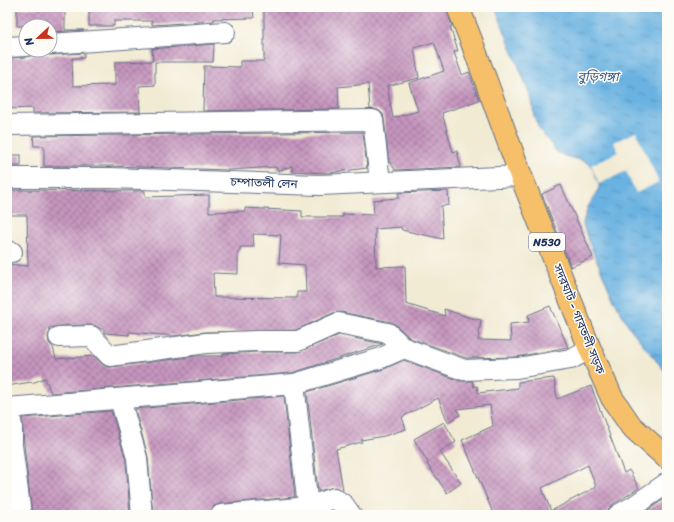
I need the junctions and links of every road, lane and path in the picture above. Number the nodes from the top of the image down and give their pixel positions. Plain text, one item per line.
1 (458, 7) edge
2 (225, 32) dead end
3 (58, 43) edge
4 (18, 46) edge
5 (7, 47) edge
6 (7, 126) edge
7 (522, 176) junction
8 (7, 178) edge
9 (380, 182) junction
10 (59, 337) dead end
11 (404, 348) junction
12 (590, 350) junction
13 (294, 384) junction
14 (120, 398) junction
15 (10, 408) edge
16 (667, 458) edge
17 (667, 483) edge
18 (308, 507) junction
19 (21, 515) edge
20 (142, 515) edge
21 (221, 515) edge
22 (351, 515) edge
23 (618, 515) edge

1 - 7 highway, সদরঘাট - গাবতলী সড়ক / N530
2 - 3 street
4 - 5 street
6 - 9 street
7 - 9 street, চম্পাতলী লেন
7 - 12 highway, সদরঘাট - গাবতলী সড়ক / N530
8 - 9 street, চম্পাতলী লেন
10 - 11 street
11 - 12 street
11 - 13 street
12 - 16 highway, সদরঘাট - গাবতলী সড়ক / N530
13 - 14 street
13 - 18 street
14 - 15 street
14 - 20 street
15 - 19 street
17 - 23 street
18 - 21 street
18 - 22 street

